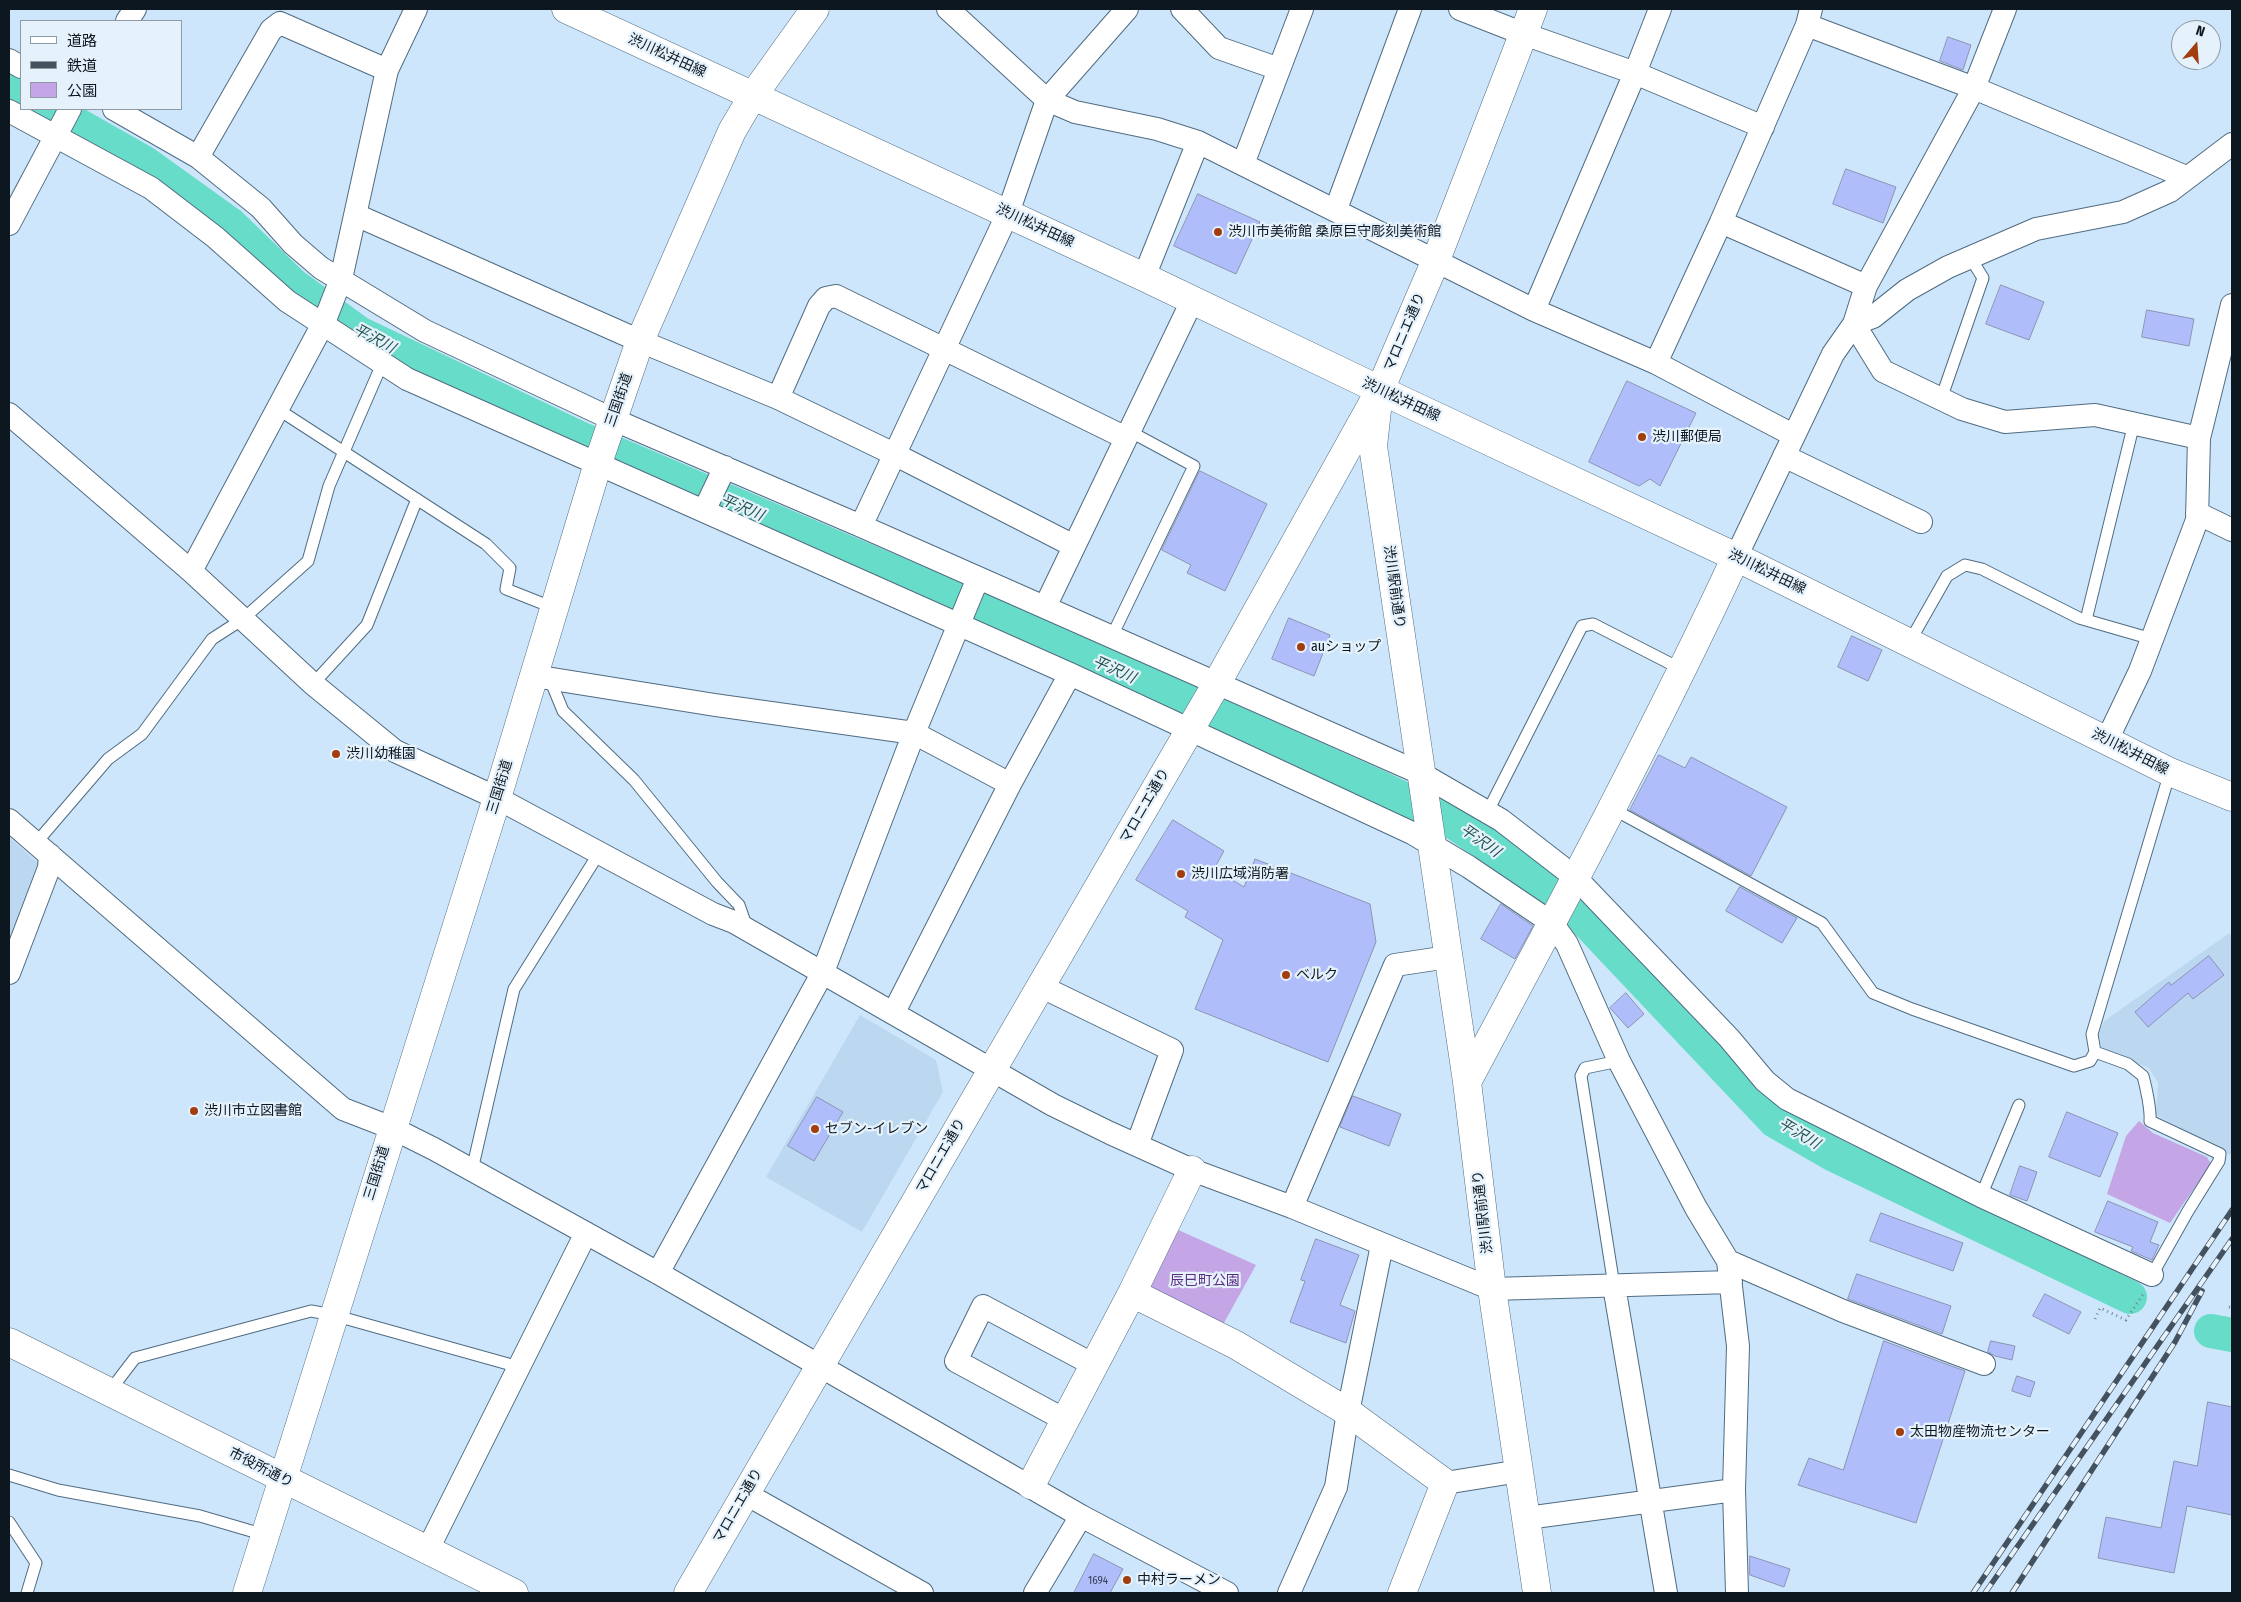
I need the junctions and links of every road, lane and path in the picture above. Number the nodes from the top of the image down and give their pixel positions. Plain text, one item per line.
1 (134, 9) edge
2 (416, 9) edge
3 (566, 9) edge
4 (815, 9) edge
5 (948, 9) edge
6 (1127, 9) edge
7 (1182, 9) edge
8 (1302, 9) edge
9 (1410, 9) edge
10 (1460, 9) edge
11 (1532, 9) edge
12 (1660, 9) edge
13 (2005, 9) edge
14 (1809, 17) edge
15 (128, 20) edge
16 (1524, 34) junction
17 (9, 60) edge
18 (20, 66) edge
19 (1279, 69) junction
20 (387, 70) junction
21 (1635, 73) junction
22 (1974, 88) junction
23 (752, 96) junction
24 (1047, 100) junction
25 (69, 110) edge
26 (116, 110) edge
27 (9, 111) edge
28 (1763, 127) junction
29 (56, 133) junction
30 (1198, 142) junction
31 (2232, 144) edge
32 (198, 157) junction
33 (1243, 164) junction
34 (2186, 177) junction
35 (1336, 209) junction
36 (1008, 213) junction
37 (356, 215) junction
38 (1721, 222) junction
39 (9, 224) edge
40 (1970, 257) junction
41 (1436, 260) junction
42 (1144, 276) junction
43 (338, 285) junction
44 (1866, 286) junction
45 (1192, 301) junction
46 (2232, 305) edge
47 (1534, 310) junction
48 (323, 323) junction
49 (1854, 324) junction
50 (640, 341) junction
51 (944, 347) junction
52 (2227, 350) edge
53 (1656, 363) junction
54 (382, 364) junction
55 (1380, 390) junction
56 (778, 398) junction
57 (1941, 399) junction
58 (276, 408) junction
59 (9, 414) edge
60 (2134, 424) junction
61 (610, 426) junction
62 (1127, 435) junction
63 (1794, 435) junction
64 (2199, 438) junction
65 (344, 452) junction
66 (896, 455) junction
67 (1784, 456) junction
68 (599, 462) junction
69 (724, 468) junction
70 (416, 499) junction
71 (704, 511) junction
72 (2197, 513) junction
73 (1921, 522) dead end
74 (861, 526) junction
75 (2232, 530) edge
76 (1074, 546) junction
77 (1736, 557) junction
78 (192, 571) junction
79 (975, 584) junction
80 (554, 608) junction
81 (1045, 608) junction
82 (243, 619) junction
83 (2086, 620) junction
84 (960, 622) junction
85 (1111, 638) junction
86 (2152, 639) junction
87 (1909, 643) junction
88 (1683, 670) junction
89 (1070, 674) junction
90 (541, 676) junction
91 (313, 684) junction
92 (1215, 687) junction
93 (1193, 724) junction
94 (914, 732) junction
95 (2107, 740) junction
96 (2170, 772) junction
97 (1421, 778) junction
98 (1010, 784) junction
99 (2232, 797) edge
100 (497, 798) junction
101 (1613, 809) junction
102 (1488, 812) junction
103 (9, 820) edge
104 (1430, 837) junction
105 (43, 849) junction
106 (599, 853) junction
107 (1575, 881) junction
108 (1553, 921) junction
109 (747, 930) junction
110 (1448, 957) junction
111 (823, 972) junction
112 (9, 973) edge
113 (1040, 986) junction
114 (894, 1012) junction
115 (2095, 1052) junction
116 (1620, 1061) junction
117 (992, 1070) junction
118 (1467, 1082) junction
119 (2019, 1105) dead end
120 (392, 1128) junction
121 (1137, 1145) junction
122 (472, 1170) junction
123 (1192, 1170) junction
124 (1981, 1196) junction
125 (1292, 1207) junction
126 (586, 1233) junction
127 (1382, 1245) junction
128 (658, 1272) junction
129 (1730, 1272) junction
130 (2152, 1275) junction
131 (1614, 1286) junction
132 (1492, 1290) junction
133 (1132, 1293) junction
134 (333, 1315) junction
135 (2095, 1319) dead end
136 (9, 1342) edge
137 (1984, 1364) dead end
138 (1094, 1365) junction
139 (820, 1366) junction
140 (518, 1367) junction
141 (109, 1392) junction
142 (1348, 1412) junction
143 (1065, 1420) junction
144 (1520, 1471) junction
145 (9, 1475) edge
146 (282, 1479) junction
147 (1445, 1483) junction
148 (1031, 1485) junction
149 (1734, 1490) junction
150 (746, 1494) junction
151 (1651, 1501) junction
152 (1081, 1516) junction
153 (1527, 1518) junction
154 (9, 1522) edge
155 (264, 1535) junction
156 (426, 1551) junction
157 (27, 1593) edge
158 (247, 1593) edge
159 (514, 1593) edge
160 (688, 1593) edge
161 (922, 1593) edge
162 (1035, 1593) edge
163 (1227, 1593) edge
164 (1289, 1593) edge
165 (1402, 1593) edge
166 (1537, 1593) edge
167 (1666, 1593) edge
168 (1736, 1593) edge

1 - 15 street
2 - 20 street
3 - 23 street, 渋川松井田線
4 - 23 street, 三国街道
5 - 24 street
6 - 24 street
7 - 19 street
8 - 19 street
9 - 35 street
10 - 16 street
11 - 16 street, マロニエ通り
12 - 21 street
13 - 22 street
14 - 22 street
14 - 28 street
16 - 21 street
16 - 41 street, マロニエ通り
17 - 18 street
19 - 33 street
20 - 32 street
20 - 37 street
21 - 28 street
21 - 47 street
22 - 34 street
22 - 44 street
23 - 36 street, 渋川松井田線
23 - 50 street, 三国街道
24 - 30 street
24 - 36 street
25 - 29 street
26 - 32 street
27 - 29 street
28 - 38 street
29 - 39 street
29 - 48 street
30 - 33 street
30 - 42 street
31 - 34 street
32 - 43 street
33 - 35 street
34 - 40 street
35 - 41 street
36 - 42 street, 渋川松井田線
36 - 51 street
37 - 43 street
37 - 50 street
38 - 44 street
38 - 53 street
40 - 49 street
40 - 57 lane
41 - 47 street
41 - 55 street, マロニエ通り
42 - 45 street, 渋川松井田線
43 - 48 street
43 - 61 street
44 - 49 street
45 - 55 street, 渋川松井田線
45 - 62 street
46 - 52 street
47 - 53 street
48 - 54 street
48 - 58 street
49 - 57 street
49 - 63 street
50 - 56 street
50 - 61 street, 三国街道
51 - 56 street
51 - 62 street
51 - 66 street
52 - 64 street
53 - 63 street
54 - 65 lane
54 - 68 street
55 - 77 street, 渋川松井田線
55 - 92 street, マロニエ通り
55 - 97 street, 渋川駅前通り
56 - 66 street
57 - 60 street
58 - 65 lane
58 - 78 street
59 - 78 street
60 - 64 street
60 - 83 lane
61 - 68 street, 三国街道
61 - 69 street
62 - 76 street
62 - 85 lane
63 - 67 street
64 - 72 street
65 - 70 lane
65 - 82 lane
66 - 74 street
66 - 76 street
67 - 73 street
67 - 77 street
68 - 71 street
68 - 80 street, 三国街道
69 - 71 street
69 - 74 street
70 - 80 lane
70 - 91 lane
71 - 84 street
72 - 75 street
72 - 86 street
74 - 79 street
76 - 81 street
77 - 87 street, 渋川松井田線
77 - 88 street
78 - 82 street
79 - 81 street
79 - 84 street
80 - 90 street, 三国街道
81 - 85 street
82 - 91 street
82 - 105 lane
83 - 86 lane
83 - 87 lane
84 - 89 street
84 - 94 street
85 - 92 street
86 - 95 street
87 - 95 street, 渋川松井田線
88 - 101 street
88 - 102 lane
89 - 93 street
89 - 98 street
90 - 94 street
90 - 100 street, 三国街道
90 - 109 lane
91 - 100 street
92 - 93 street, マロニエ通り
92 - 97 street
93 - 104 street
93 - 113 street, マロニエ通り
94 - 98 street
94 - 111 street
95 - 96 street, 渋川松井田線
96 - 99 street, 渋川松井田線
96 - 115 lane
97 - 102 street
97 - 104 street, 渋川駅前通り
98 - 114 street
100 - 106 street
100 - 120 street, 三国街道
101 - 107 street
101 - 115 lane
102 - 107 street
103 - 105 street
104 - 108 street
104 - 110 street, 渋川駅前通り
105 - 112 street
105 - 120 street
106 - 109 street
106 - 122 lane
107 - 108 street
107 - 124 street
108 - 116 street
108 - 118 street
109 - 111 street
110 - 118 street, 渋川駅前通り
110 - 125 street
111 - 114 street
111 - 128 street
113 - 117 street, マロニエ通り
113 - 121 street
114 - 117 street
115 - 130 lane
116 - 129 street
116 - 131 lane
117 - 121 street
117 - 139 street, マロニエ通り
118 - 132 street, 渋川駅前通り
119 - 124 lane
120 - 122 street
120 - 134 street, 三国街道
121 - 123 street
122 - 126 street
123 - 125 street
123 - 133 street
124 - 130 street
125 - 127 street
126 - 128 street
126 - 140 street
127 - 132 street
127 - 142 street
128 - 139 street
129 - 131 street
129 - 137 street
129 - 149 street
130 - 135 path
131 - 132 street
131 - 151 street
132 - 144 street, 渋川駅前通り
133 - 138 street
133 - 142 street
134 - 140 lane
134 - 141 lane
134 - 146 street, 三国街道
136 - 141 street, 市役所通り
138 - 143 street
138 - 143 street
139 - 148 street
139 - 150 street, マロニエ通り
140 - 156 street
141 - 146 street, 市役所通り
142 - 147 street
142 - 164 street
143 - 148 street
144 - 147 street
144 - 153 street, 渋川駅前通り
145 - 155 lane
146 - 155 street, 三国街道
146 - 156 street, 市役所通り
147 - 165 street
148 - 152 street
149 - 151 street
149 - 168 street
150 - 160 street, マロニエ通り
150 - 161 street
151 - 153 street
151 - 167 street
152 - 162 street
152 - 163 street
153 - 166 street, 渋川駅前通り
154 - 157 lane
155 - 158 street, 三国街道
156 - 159 street, 市役所通り

